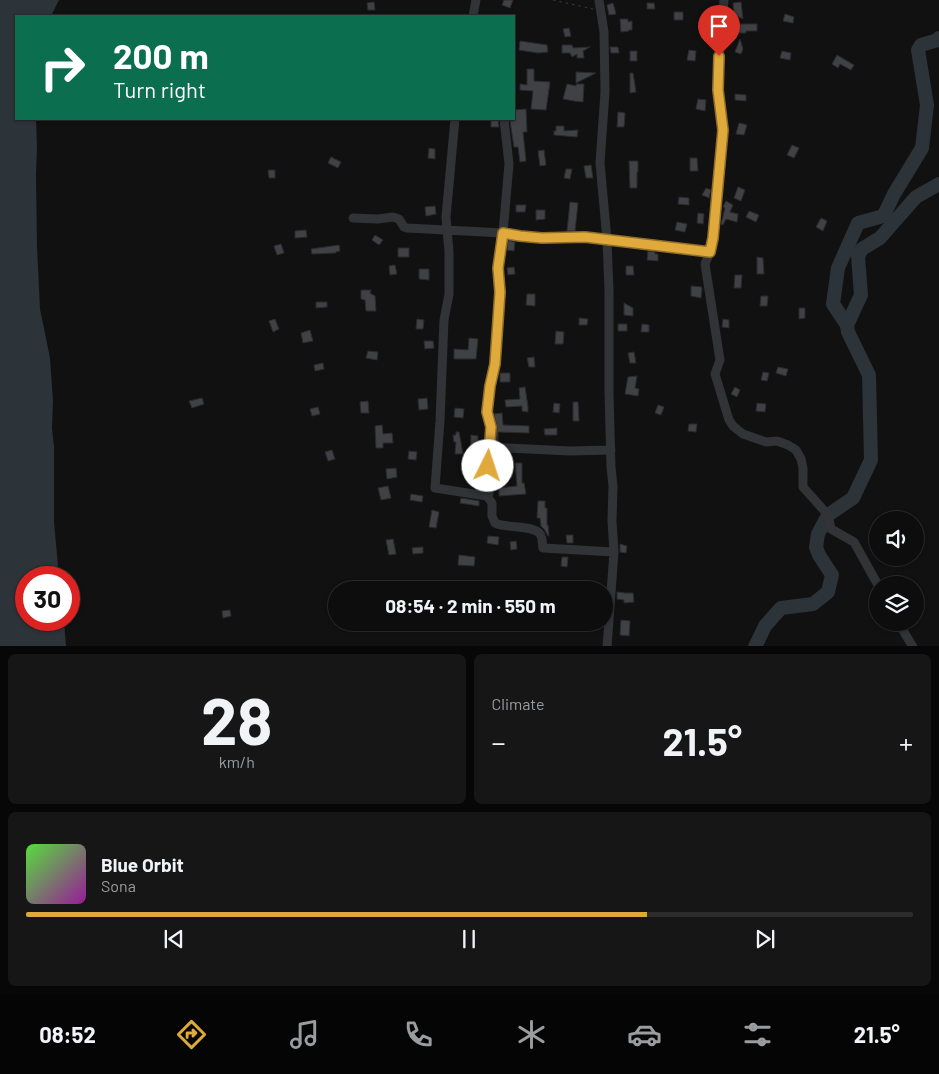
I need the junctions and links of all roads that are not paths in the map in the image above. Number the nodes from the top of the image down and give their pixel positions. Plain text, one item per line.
1 (476, 0) edge
2 (599, 0) edge
3 (724, 0) edge
4 (474, 15) edge
5 (455, 120) edge
6 (504, 120) edge
7 (353, 218) dead end
8 (448, 230) junction
9 (503, 233) junction
10 (607, 240) junction
11 (710, 252) junction
12 (489, 446) junction
13 (611, 450) junction
14 (487, 496) junction
15 (614, 552) junction
16 (873, 576) edge
17 (904, 631) edge
18 (607, 646) edge
19 (913, 646) edge

1 - 4 street
2 - 10 street
3 - 11 street
5 - 8 street
6 - 9 street
7 - 8 street
8 - 9 street
8 - 14 street
9 - 10 street
9 - 12 street
10 - 11 street
10 - 13 street
11 - 16 street
12 - 13 street
12 - 14 street
13 - 15 street
14 - 15 street
15 - 18 street
17 - 19 street

